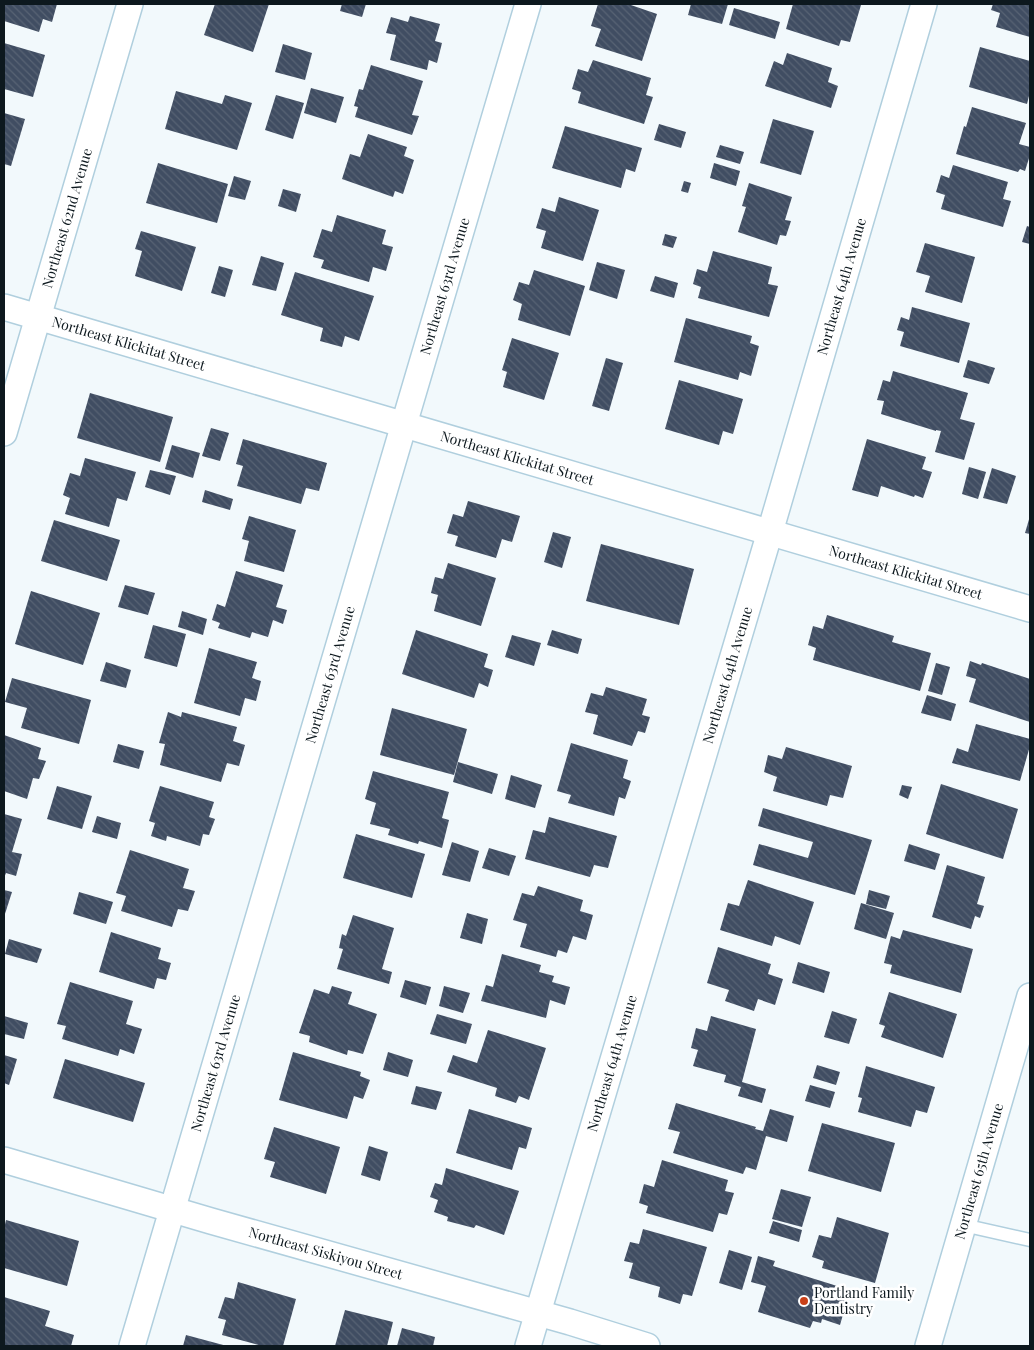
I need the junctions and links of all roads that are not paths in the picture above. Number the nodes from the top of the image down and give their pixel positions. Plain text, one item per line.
1 (130, 4) edge
2 (528, 4) edge
3 (924, 4) edge
4 (4, 307) edge
5 (38, 317) junction
6 (404, 424) junction
7 (4, 433) edge
8 (770, 532) junction
9 (1030, 609) edge
10 (1030, 996) edge
11 (4, 1160) edge
12 (173, 1210) junction
13 (963, 1225) junction
14 (1030, 1240) edge
15 (538, 1314) junction
16 (132, 1346) edge
17 (528, 1346) edge
18 (647, 1346) edge
19 (928, 1346) edge

1 - 5 street, Northeast 62nd Avenue
2 - 6 street, Northeast 63rd Avenue
3 - 8 street, Northeast 64th Avenue
4 - 5 street, Northeast Klickitat Street
5 - 6 street, Northeast Klickitat Street
5 - 7 street, Northeast 62nd Avenue
6 - 8 street, Northeast Klickitat Street
6 - 12 street, Northeast 63rd Avenue
8 - 9 street, Northeast Klickitat Street
8 - 15 street, Northeast 64th Avenue
10 - 13 street, Northeast 65th Avenue
11 - 12 street, Northeast Siskiyou Street
12 - 15 street, Northeast Siskiyou Street
12 - 16 street, Northeast 63rd Avenue
13 - 14 lane
13 - 19 street, Northeast 65th Avenue
15 - 17 street, Northeast 64th Avenue
15 - 18 street, Northeast Siskiyou Street

